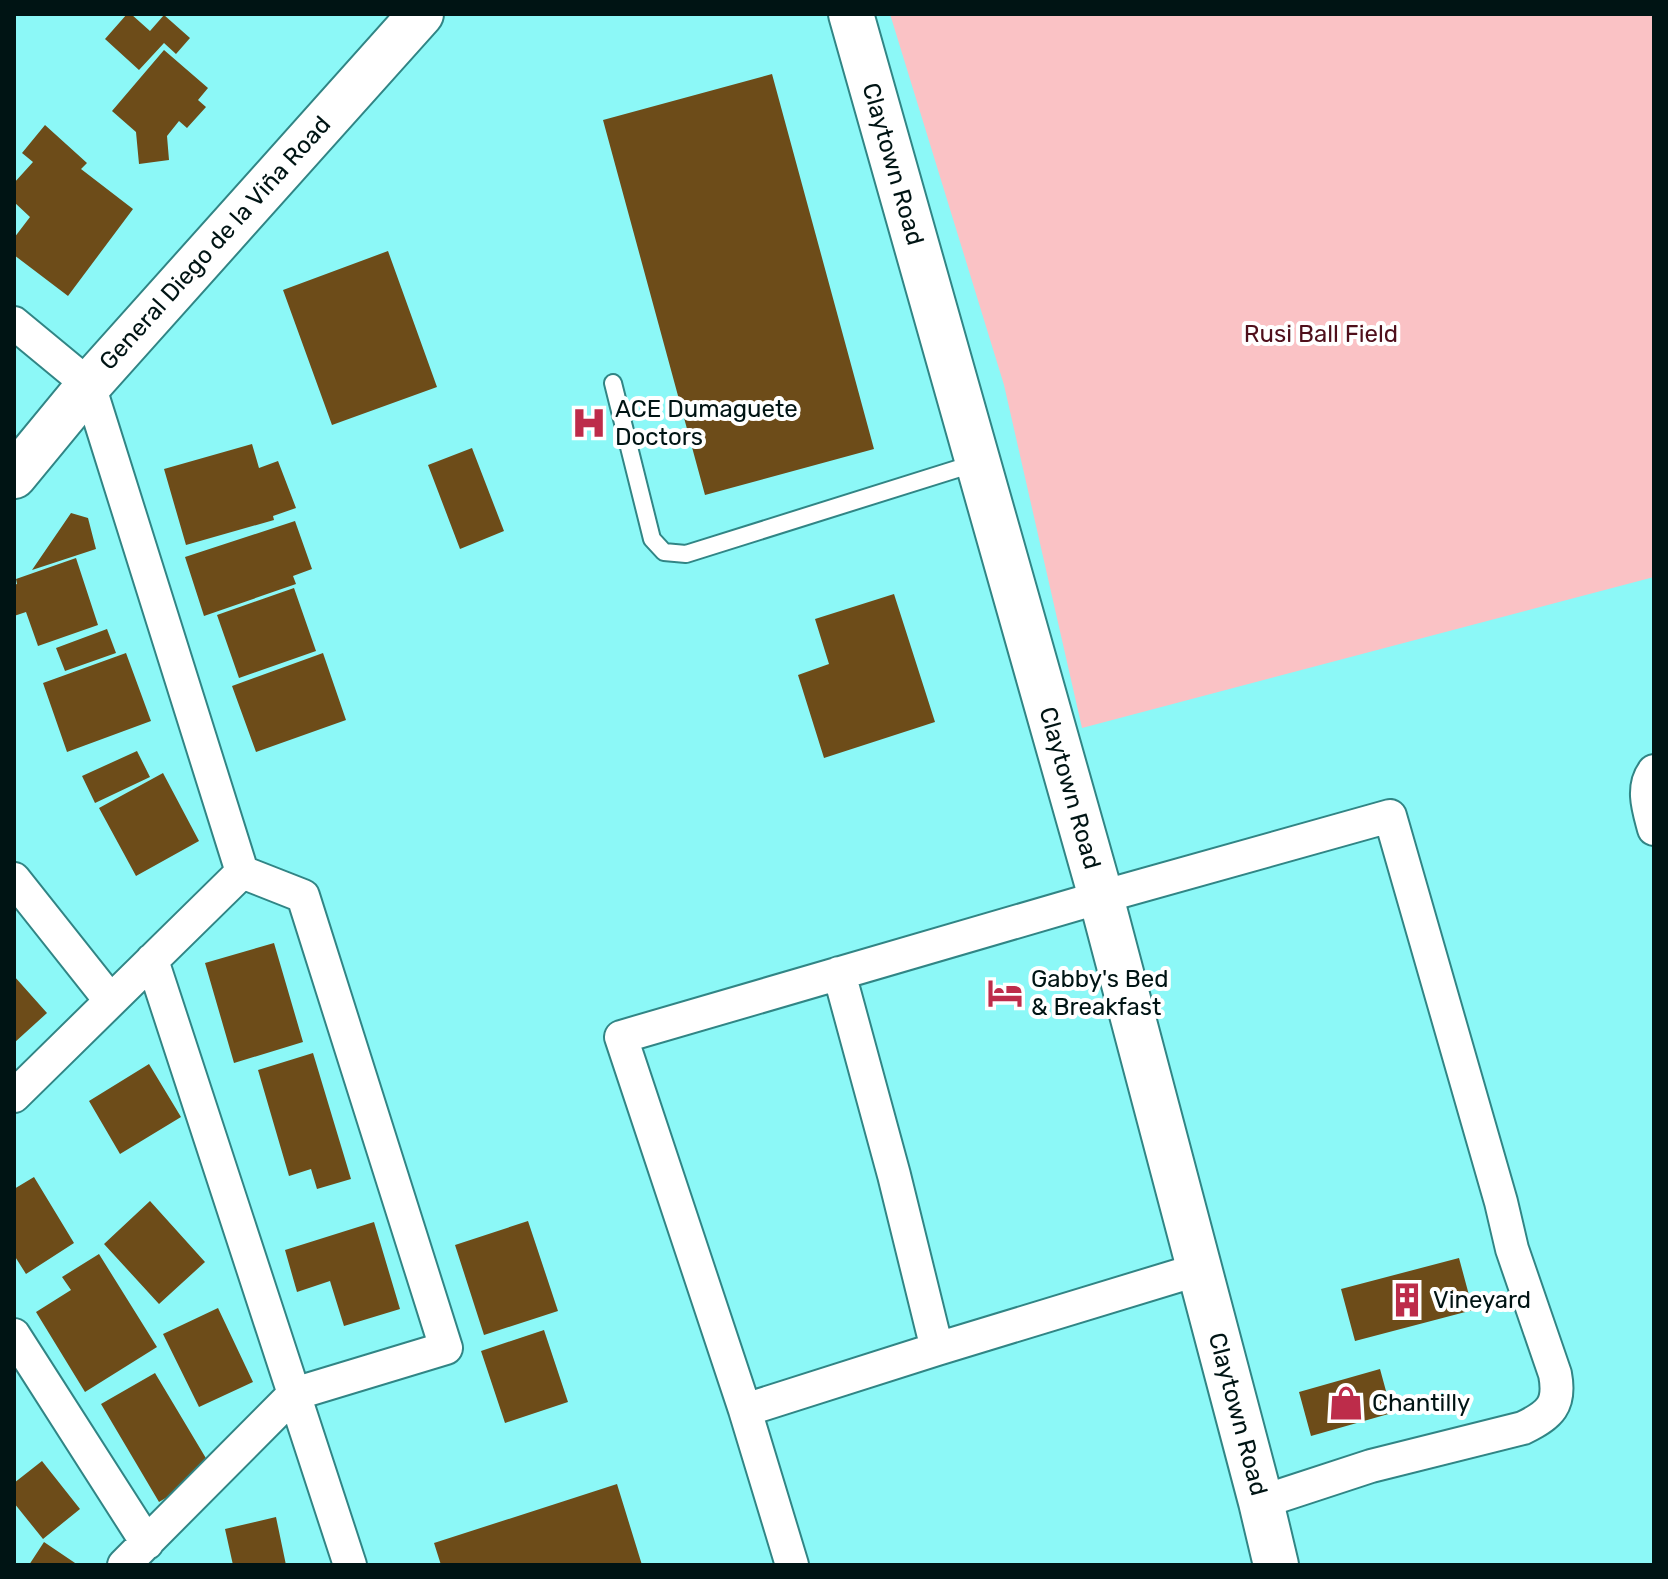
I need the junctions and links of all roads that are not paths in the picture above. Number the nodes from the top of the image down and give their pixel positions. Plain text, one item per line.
1 (851, 14) edge
2 (403, 20) edge
3 (14, 323) edge
4 (613, 383) dead end
5 (89, 385) junction
6 (978, 462) junction
7 (14, 476) edge
8 (1654, 771) edge
9 (1654, 829) edge
10 (242, 872) junction
11 (14, 879) edge
12 (1101, 897) junction
13 (152, 960) junction
14 (839, 973) junction
15 (110, 1000) junction
16 (14, 1096) edge
17 (1200, 1269) junction
18 (14, 1335) edge
19 (937, 1349) junction
20 (294, 1394) junction
21 (745, 1410) junction
22 (1261, 1502) junction
23 (147, 1543) junction
24 (124, 1565) edge
25 (350, 1565) edge
26 (792, 1565) edge
27 (1276, 1565) edge

1 - 6 street, Claytown Road
2 - 5 street, General Diego de la Viña Road
3 - 5 street
4 - 6 lane
5 - 7 street, General Diego de la Viña Road
5 - 10 street
6 - 12 street, Claytown Road
8 - 9 street
10 - 13 street
10 - 20 street
11 - 15 street
12 - 14 street
12 - 17 street, Claytown Road
12 - 22 street
13 - 15 street
13 - 20 street
14 - 19 street
14 - 21 street
15 - 16 street
17 - 19 street
17 - 22 street, Claytown Road
18 - 23 street
19 - 21 street
20 - 23 street
20 - 25 street
21 - 26 street
22 - 27 street, Claytown Road
23 - 24 street

